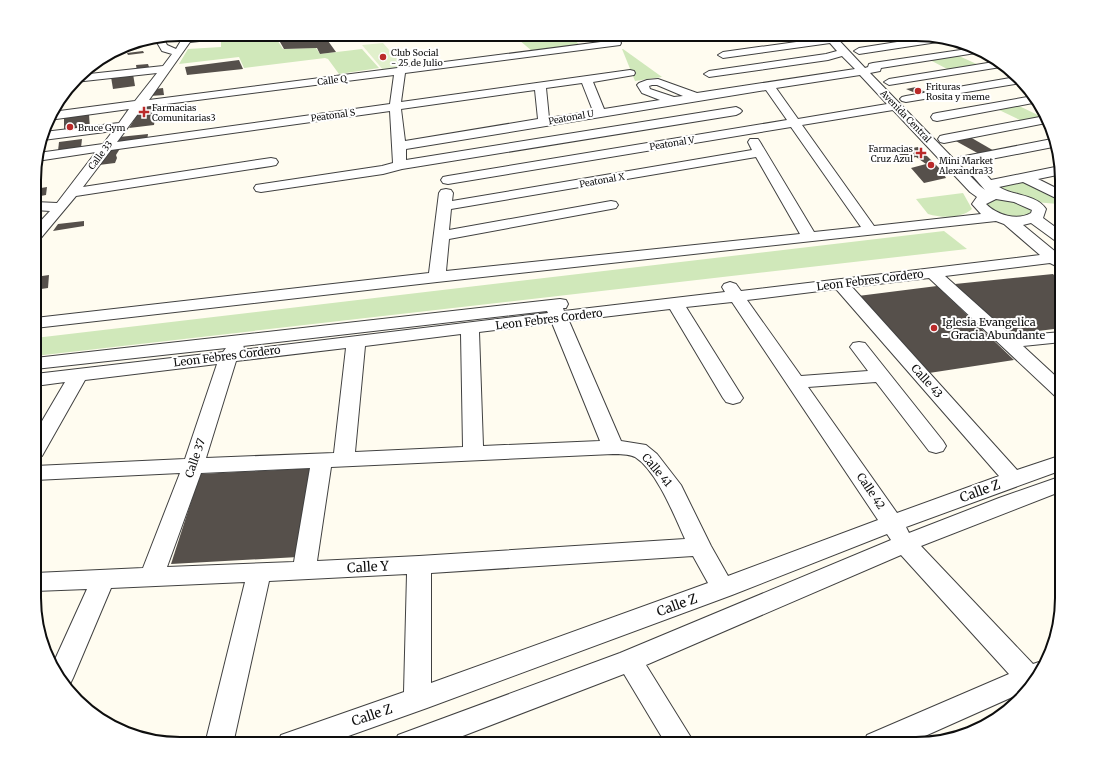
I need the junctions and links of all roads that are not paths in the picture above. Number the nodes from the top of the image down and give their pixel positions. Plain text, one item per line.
1 (186, 41) edge
2 (807, 41) edge
3 (839, 41) edge
4 (844, 41) edge
5 (924, 41) edge
6 (161, 42) edge
7 (616, 43) dead end
8 (859, 51) junction
9 (179, 52) junction
10 (843, 52) junction
11 (968, 52) edge
12 (723, 55) dead end
13 (994, 66) edge
14 (166, 69) junction
15 (871, 69) junction
16 (400, 71) junction
17 (630, 73) dead end
18 (709, 74) dead end
19 (86, 78) edge
20 (586, 79) junction
21 (1013, 81) edge
22 (889, 82) junction
23 (540, 85) junction
24 (768, 85) junction
25 (1029, 100) edge
26 (901, 102) junction
27 (138, 105) junction
28 (395, 107) junction
29 (915, 109) dead end
30 (736, 112) dead end
31 (595, 113) junction
32 (58, 115) edge
33 (937, 117) dead end
34 (925, 119) dead end
35 (1041, 120) edge
36 (544, 122) junction
37 (794, 123) junction
38 (123, 126) junction
39 (610, 131) junction
40 (747, 131) junction
41 (592, 134) junction
42 (48, 135) edge
43 (447, 139) junction
44 (944, 139) junction
45 (1050, 144) edge
46 (399, 146) junction
47 (106, 148) junction
48 (612, 153) junction
49 (760, 153) junction
50 (43, 156) edge
51 (449, 157) junction
52 (965, 160) junction
53 (271, 162) dead end
54 (400, 165) junction
55 (1055, 172) edge
56 (1026, 178) junction
57 (448, 180) junction
58 (261, 188) dead end
59 (987, 191) junction
60 (71, 193) junction
61 (1055, 193) edge
62 (611, 205) dead end
63 (41, 206) edge
64 (445, 206) junction
65 (61, 207) junction
66 (1055, 209) edge
67 (1036, 214) junction
68 (1002, 218) junction
69 (41, 229) edge
70 (870, 230) junction
71 (1055, 232) edge
72 (442, 236) junction
73 (809, 237) junction
74 (1055, 254) edge
75 (1055, 255) edge
76 (1055, 255) edge
77 (932, 272) junction
78 (437, 277) junction
79 (840, 284) junction
80 (732, 290) junction
81 (675, 303) junction
82 (556, 311) junction
83 (41, 322) edge
84 (470, 328) junction
85 (1055, 338) edge
86 (356, 342) junction
87 (1008, 342) junction
88 (859, 347) dead end
89 (235, 348) junction
90 (41, 364) edge
91 (79, 374) junction
92 (881, 376) junction
93 (41, 379) edge
94 (797, 382) junction
95 (1055, 386) edge
96 (733, 398) dead end
97 (41, 440) edge
98 (936, 446) dead end
99 (613, 447) junction
100 (473, 453) junction
101 (344, 459) junction
102 (322, 460) junction
103 (1055, 464) edge
104 (193, 466) junction
105 (41, 473) edge
106 (1013, 479) junction
107 (1055, 485) edge
108 (892, 523) junction
109 (904, 543) junction
110 (700, 547) junction
111 (419, 565) junction
112 (304, 570) junction
113 (259, 572) junction
114 (152, 577) junction
115 (103, 579) junction
116 (41, 582) edge
117 (723, 588) junction
118 (629, 660) junction
119 (63, 672) edge
120 (1032, 676) edge
121 (1027, 681) edge
122 (417, 700) junction
123 (221, 737) edge
124 (311, 737) edge
125 (426, 737) edge
126 (677, 737) edge
127 (911, 737) edge

1 - 9 street, Calle 33
2 - 12 street
3 - 10 street, Avenida Central
4 - 8 street, Avenida Central
5 - 8 street
6 - 9 street
7 - 16 street, Calle Q
8 - 15 street, Avenida Central
9 - 14 street, Calle 33
10 - 15 street, Avenida Central
10 - 18 street
11 - 15 street, Peatonal U
13 - 22 street
14 - 19 street
14 - 27 street, Calle 33
15 - 22 street, Avenida Central
15 - 24 street, Peatonal U
15 - 26 street, Avenida Central
16 - 27 street, Calle Q
16 - 28 street
17 - 20 street, Peatonal S
20 - 23 street, Peatonal S
20 - 31 street
21 - 26 street
22 - 26 street, Avenida Central
23 - 28 street, Peatonal S
23 - 36 street
24 - 31 street, Peatonal U
24 - 37 street
25 - 33 street
26 - 29 street, Avenida Central
26 - 37 street, Peatonal V
26 - 59 street, Avenida Central
27 - 32 street, Calle Q
27 - 38 street, Calle 33
28 - 46 street
28 - 47 street, Peatonal S
30 - 39 street
31 - 36 street, Peatonal U
31 - 39 street
34 - 44 street, Avenida Central
35 - 44 street
36 - 43 street, Peatonal U
37 - 40 street, Peatonal V
37 - 70 street
38 - 42 street
38 - 47 street, Calle 33
39 - 41 street
40 - 48 street, Peatonal V
40 - 49 street
41 - 48 street
41 - 51 street
43 - 46 street, Peatonal U
43 - 51 street
44 - 52 street, Avenida Central
45 - 52 street
46 - 54 street
47 - 50 street, Peatonal S
47 - 60 street, Calle 33
48 - 57 street, Peatonal V
49 - 64 street, Peatonal X
49 - 73 street
51 - 54 street
51 - 57 street
52 - 59 street, Avenida Central
53 - 60 street
54 - 58 street
55 - 56 street
56 - 59 street
56 - 61 street
57 - 64 street
59 - 67 street
59 - 68 street
60 - 65 street, Calle 33
62 - 72 street
63 - 65 street
64 - 72 street
65 - 69 street, Calle 33
66 - 67 street
67 - 68 street
67 - 71 street
68 - 70 street
68 - 74 street
70 - 73 street
72 - 78 street
73 - 78 street
75 - 77 street, Leon Febres Cordero
76 - 80 street, Leon Febres Cordero
77 - 79 street, Leon Febres Cordero
77 - 87 street
78 - 83 street
79 - 80 street, Leon Febres Cordero
79 - 106 street, Calle 43
80 - 81 street, Leon Febres Cordero
80 - 82 street, Leon Febres Cordero
80 - 94 street, Calle 42
81 - 82 street, Leon Febres Cordero
81 - 96 street
82 - 84 street, Leon Febres Cordero
82 - 89 street, Leon Febres Cordero
82 - 99 street
84 - 86 street, Leon Febres Cordero
84 - 100 street
85 - 87 street
86 - 89 street, Leon Febres Cordero
86 - 101 street
87 - 95 street
88 - 92 street
89 - 90 street, Leon Febres Cordero
89 - 91 street, Leon Febres Cordero
89 - 104 street, Calle 37
91 - 93 street, Leon Febres Cordero
91 - 97 street
92 - 94 street
92 - 98 street
94 - 108 street, Calle 42
99 - 100 street, Calle 41
99 - 110 street, Calle 41
100 - 101 street, Calle 41
101 - 102 street, Calle 41
102 - 104 street, Calle 41
102 - 112 street
103 - 106 street, Calle Z
104 - 105 street, Calle 41
104 - 114 street, Calle 37
106 - 108 street, Calle Z
107 - 109 street, Calle Z
108 - 109 street, Calle 42
108 - 117 street, Calle Z
109 - 118 street, Calle Z
109 - 120 street, Calle 42
110 - 111 street, Calle Y
110 - 117 street, Calle 41
111 - 112 street, Calle Y
111 - 122 street
112 - 113 street, Calle Y
113 - 114 street, Calle Y
113 - 123 street
114 - 115 street, Calle Y
115 - 116 street, Calle Y
115 - 119 street
117 - 122 street, Calle Z
118 - 125 street, Calle Z
118 - 126 street
121 - 127 street
122 - 124 street, Calle Z

